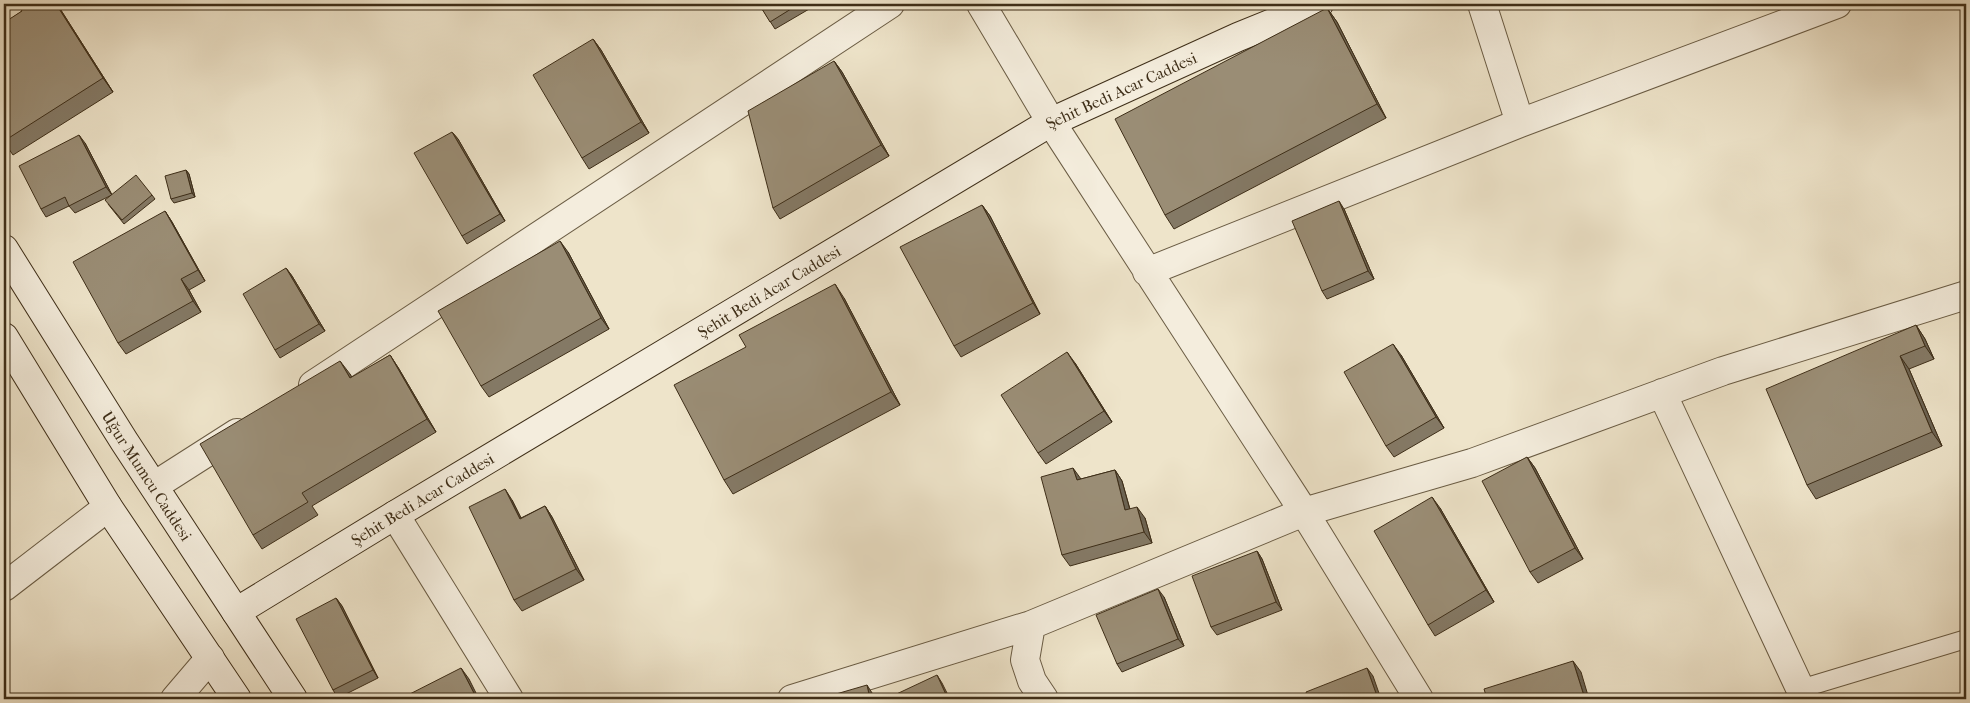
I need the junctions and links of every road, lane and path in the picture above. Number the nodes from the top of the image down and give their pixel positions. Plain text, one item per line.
1 (890, 4) edge
2 (981, 4) edge
3 (1319, 4) edge
4 (1482, 4) edge
5 (1837, 4) edge
6 (1051, 122) junction
7 (1520, 123) junction
8 (4, 249) edge
9 (1147, 272) junction
10 (1966, 296) edge
11 (4, 337) edge
12 (1662, 393) junction
13 (294, 397) edge
14 (261, 418) edge
15 (154, 486) junction
16 (108, 507) junction
17 (1304, 512) junction
18 (395, 515) junction
19 (4, 587) edge
20 (236, 612) junction
21 (1032, 624) junction
22 (1966, 640) edge
23 (210, 658) junction
24 (1802, 694) edge
25 (174, 699) edge
26 (238, 699) edge
27 (293, 699) edge
28 (510, 699) edge
29 (792, 699) edge
30 (1044, 699) edge
31 (1419, 699) edge

1 - 13 street
2 - 6 street
3 - 6 street, Şehit Bedi Acar Caddesi
4 - 7 street
5 - 7 street
6 - 9 street
6 - 18 street, Şehit Bedi Acar Caddesi
7 - 9 street
8 - 15 street, Uğur Mumcu Caddesi
9 - 17 street
10 - 12 street
11 - 16 street
12 - 17 street
12 - 24 street
14 - 15 street
15 - 20 street, Uğur Mumcu Caddesi
16 - 19 street
16 - 23 street
17 - 21 street
17 - 31 street
18 - 20 street, Şehit Bedi Acar Caddesi
18 - 28 street
20 - 27 street, Uğur Mumcu Caddesi
21 - 29 street
21 - 30 street
22 - 24 lane
23 - 25 street
23 - 26 street

